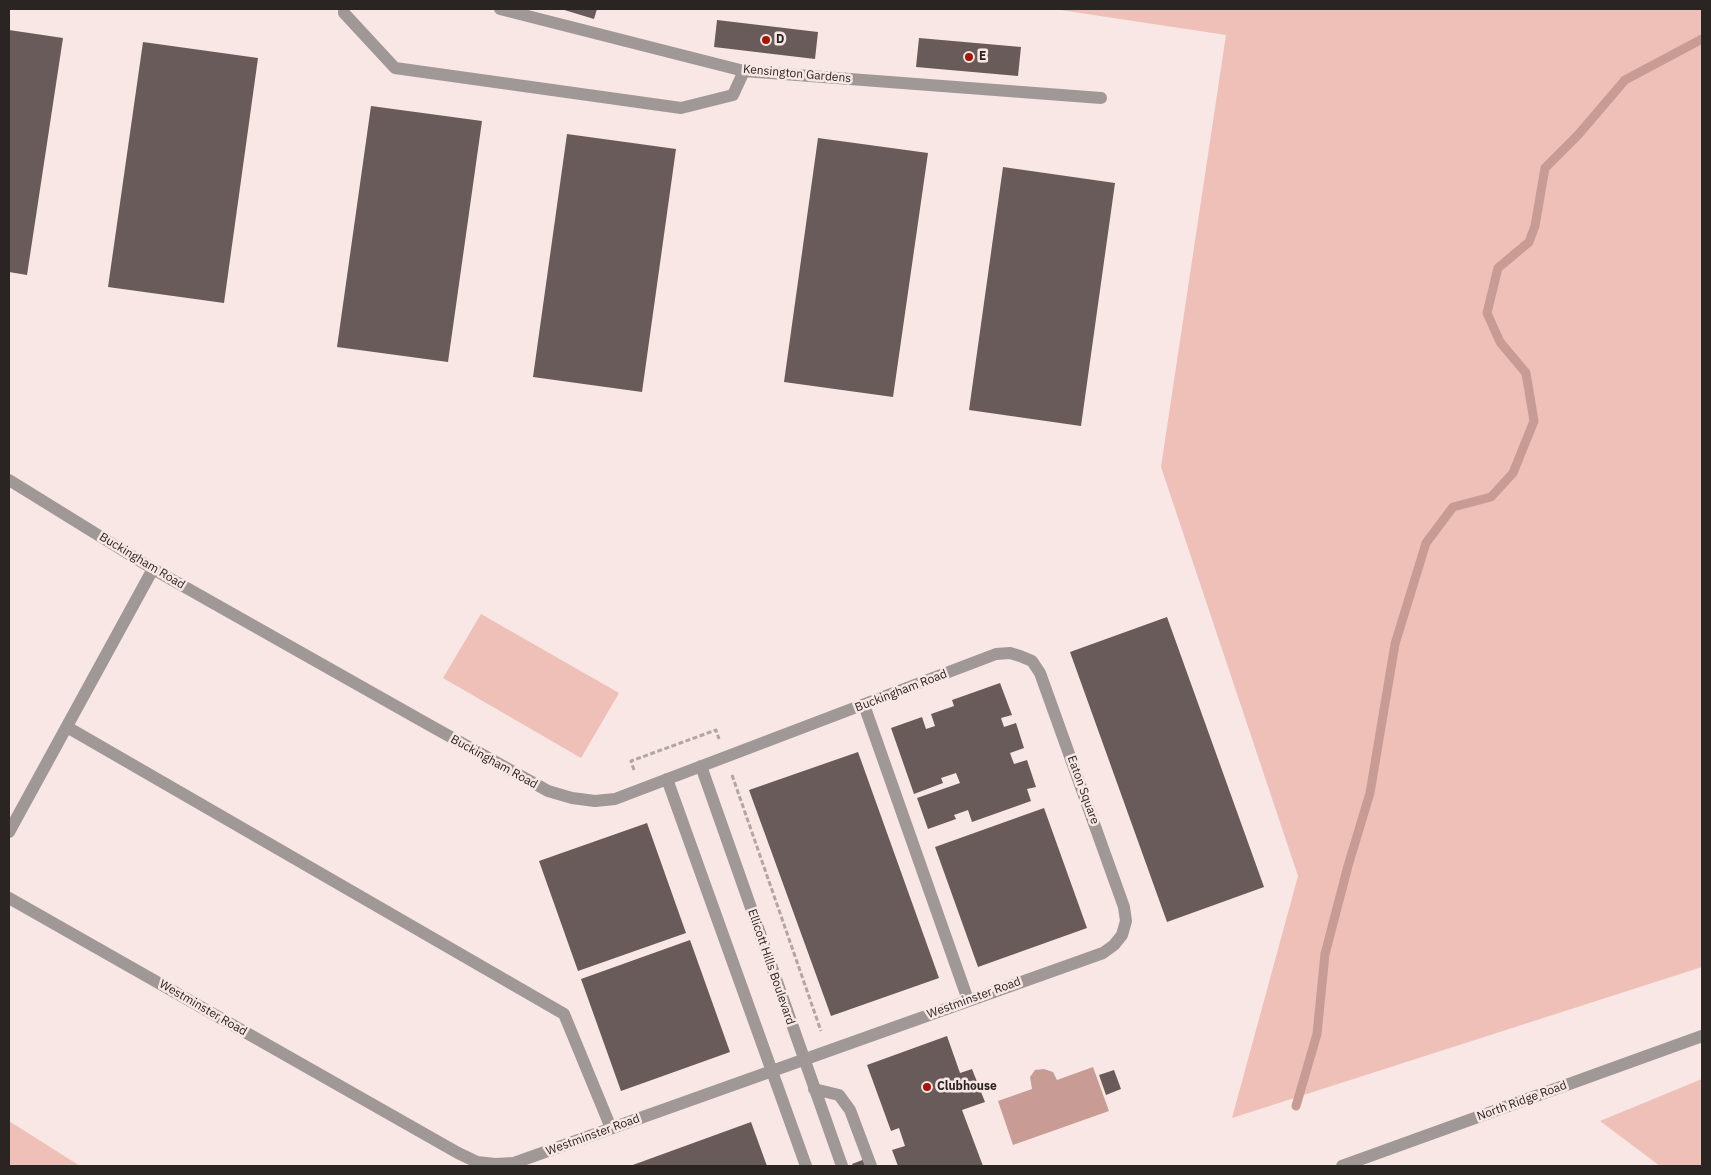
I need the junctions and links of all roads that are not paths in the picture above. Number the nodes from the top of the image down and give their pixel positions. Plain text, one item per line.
1 (344, 9) edge
2 (500, 9) edge
3 (744, 71) junction
4 (1101, 98) dead end
5 (9, 480) edge
6 (153, 569) junction
7 (1020, 656) joint
8 (864, 705) junction
9 (67, 727) junction
10 (701, 766) junction
11 (667, 779) junction
12 (9, 832) edge
13 (9, 898) edge
14 (1122, 935) joint
15 (968, 1000) junction
16 (1702, 1036) edge
17 (804, 1062) junction
18 (773, 1072) junction
19 (814, 1089) junction
20 (611, 1128) junction
21 (806, 1166) edge
22 (842, 1166) edge
23 (871, 1166) edge
24 (1342, 1166) edge

1 - 3 street
2 - 3 street, Kensington Gardens
3 - 4 street, Kensington Gardens
5 - 6 street, Buckingham Road
6 - 9 street
6 - 11 street, Buckingham Road
7 - 8 street, Buckingham Road
7 - 14 street, Eaton Square
8 - 10 street, Buckingham Road
8 - 15 street
9 - 12 street
9 - 20 street
10 - 11 street, Buckingham Road
10 - 17 street, Ellicott Hills Boulevard
11 - 18 street
13 - 20 street, Westminster Road
14 - 15 street, Westminster Road
15 - 17 street, Westminster Road
16 - 24 street, North Ridge Road
17 - 18 street, Westminster Road
17 - 19 street, Ellicott Hills Boulevard
18 - 20 street, Westminster Road
18 - 21 street
19 - 22 street, Ellicott Hills Boulevard
19 - 23 street

